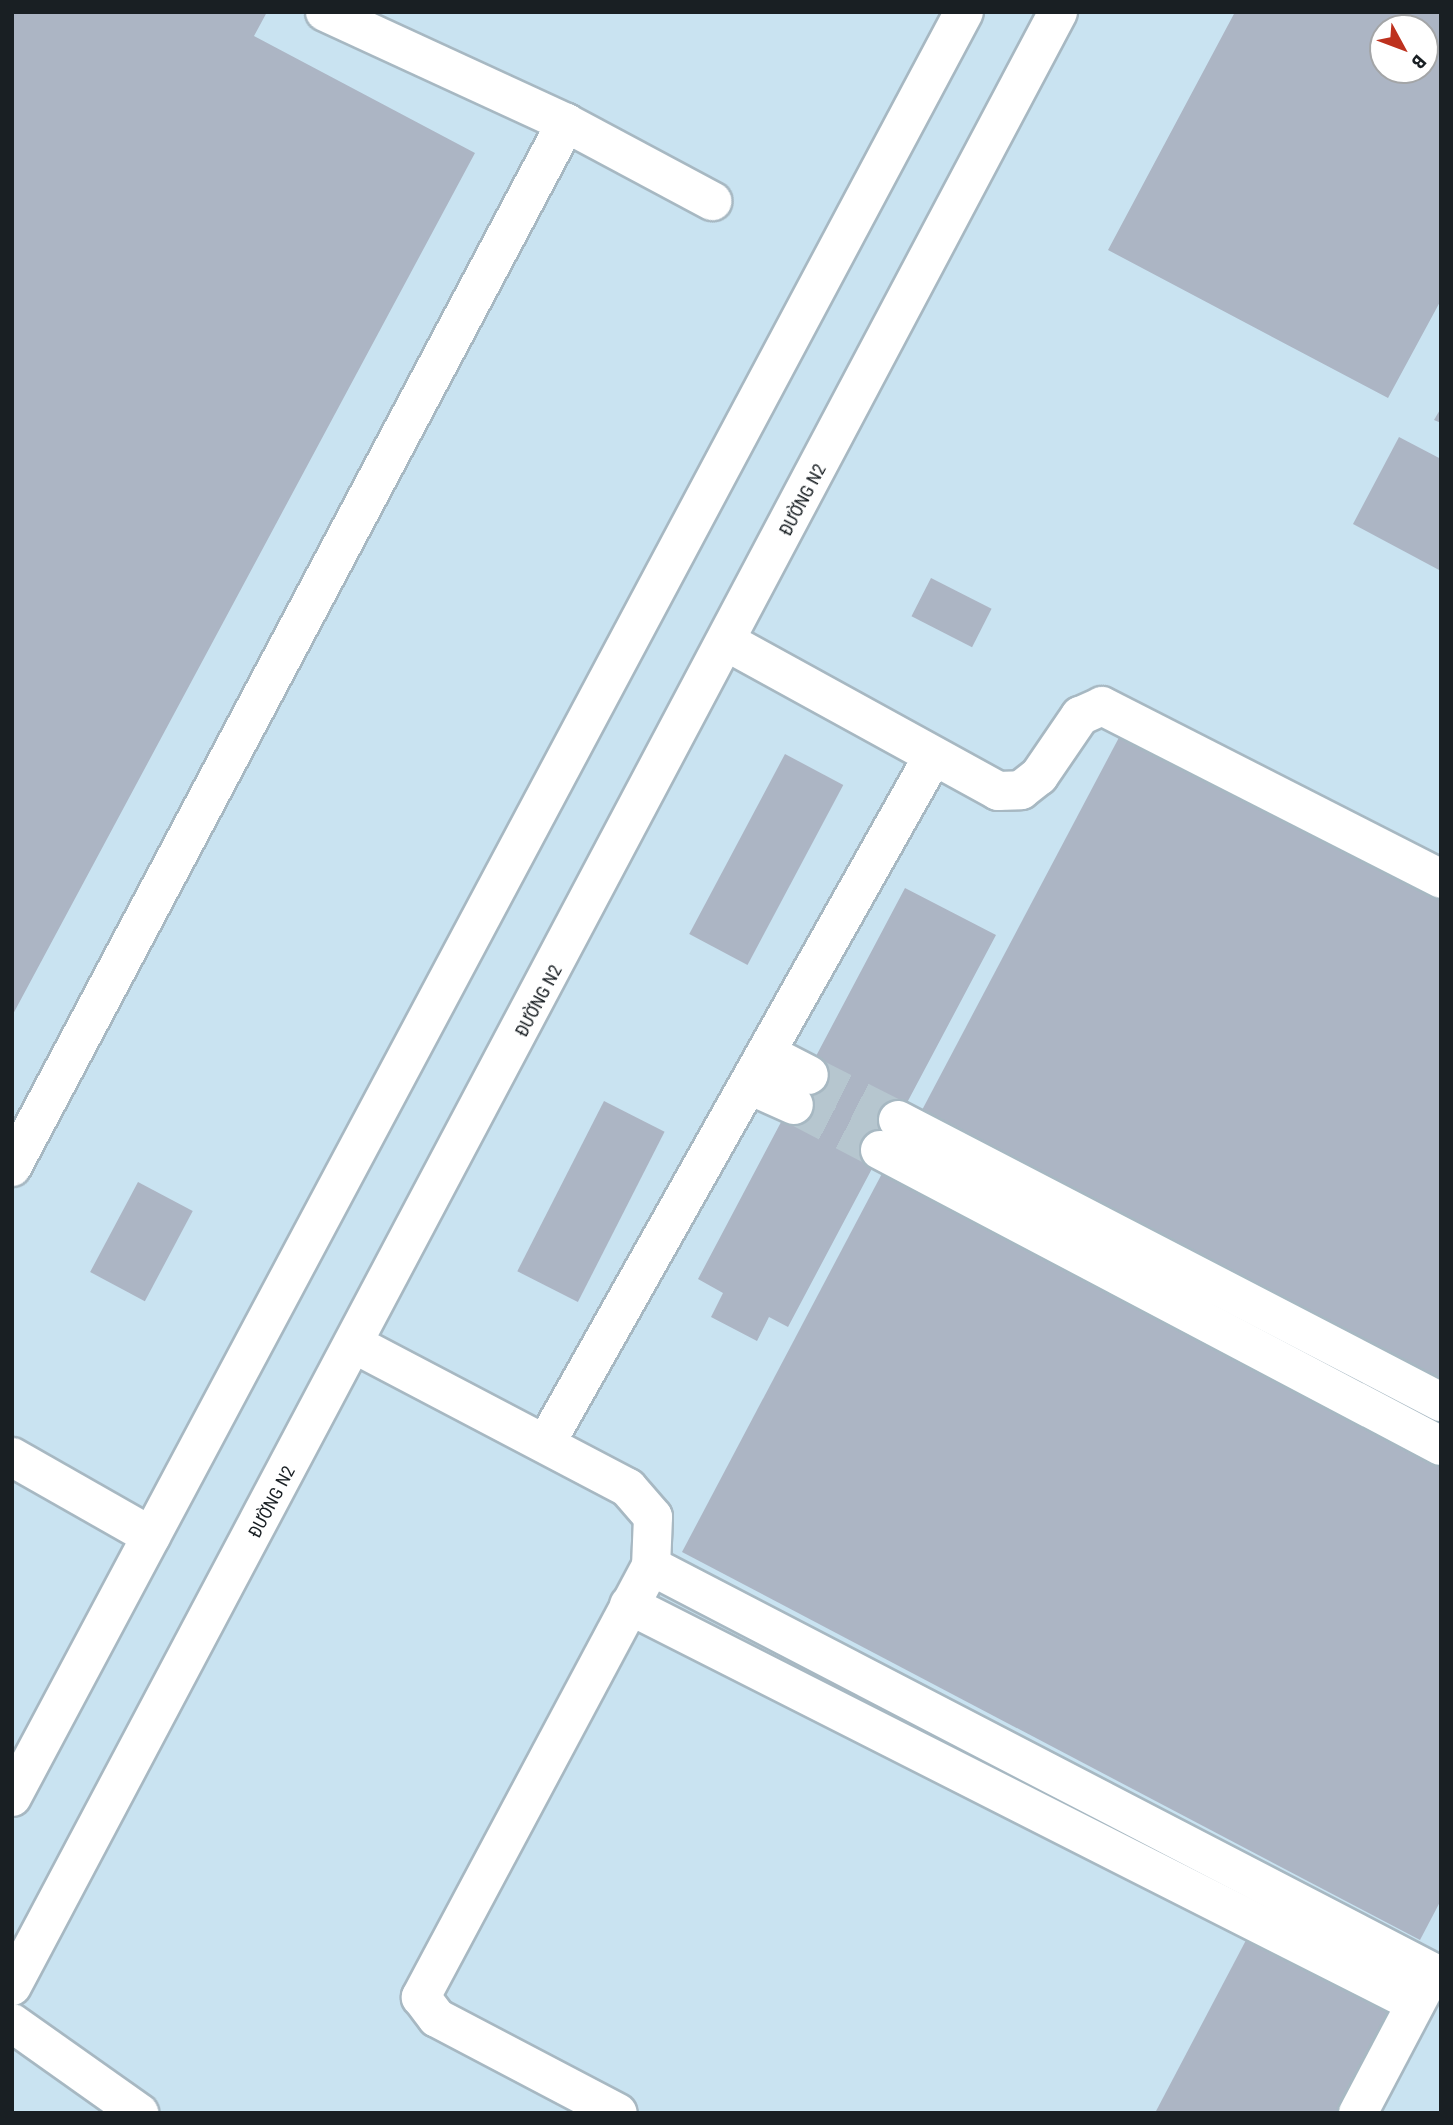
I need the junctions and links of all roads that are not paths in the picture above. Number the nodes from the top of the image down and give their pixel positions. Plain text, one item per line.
1 (325, 12) edge
2 (964, 12) edge
3 (1058, 12) edge
4 (566, 123) junction
5 (712, 201) dead end
6 (729, 643) junction
7 (932, 758) junction
8 (1441, 879) edge
9 (758, 1069) junction
10 (802, 1090) tunnel mouth
11 (12, 1167) edge
12 (1235, 1295) junction
13 (1218, 1330) junction
14 (356, 1345) junction
15 (1441, 1402) edge
16 (545, 1443) junction
17 (1441, 1446) edge
18 (12, 1457) edge
19 (151, 1536) junction
20 (650, 1566) junction
21 (629, 1605) junction
22 (1007, 1751) junction
23 (991, 1789) junction
24 (12, 1797) edge
25 (1235, 1870) junction
26 (1218, 1904) junction
27 (1432, 1985) edge
28 (12, 1986) edge
29 (12, 2023) edge
30 (139, 2113) edge
31 (618, 2113) edge
32 (1358, 2113) edge
33 (1387, 2113) edge

1 - 4 street
2 - 19 street
3 - 6 street, ĐƯỜNG N2
4 - 5 street
4 - 11 street
6 - 7 street
6 - 14 street, ĐƯỜNG N2
7 - 8 street
7 - 9 street
9 - 10 street
9 - 16 street
12 - 13 street
12 - 13 street
12 - 15 street
13 - 17 street
14 - 16 street
14 - 28 street, ĐƯỜNG N2
16 - 20 street
18 - 19 street
19 - 24 street
20 - 21 street
20 - 22 street
21 - 23 street
21 - 31 street
22 - 23 street
22 - 25 street
23 - 26 street
25 - 26 street
25 - 27 street
26 - 27 street
27 - 32 street
27 - 33 street
29 - 30 street

